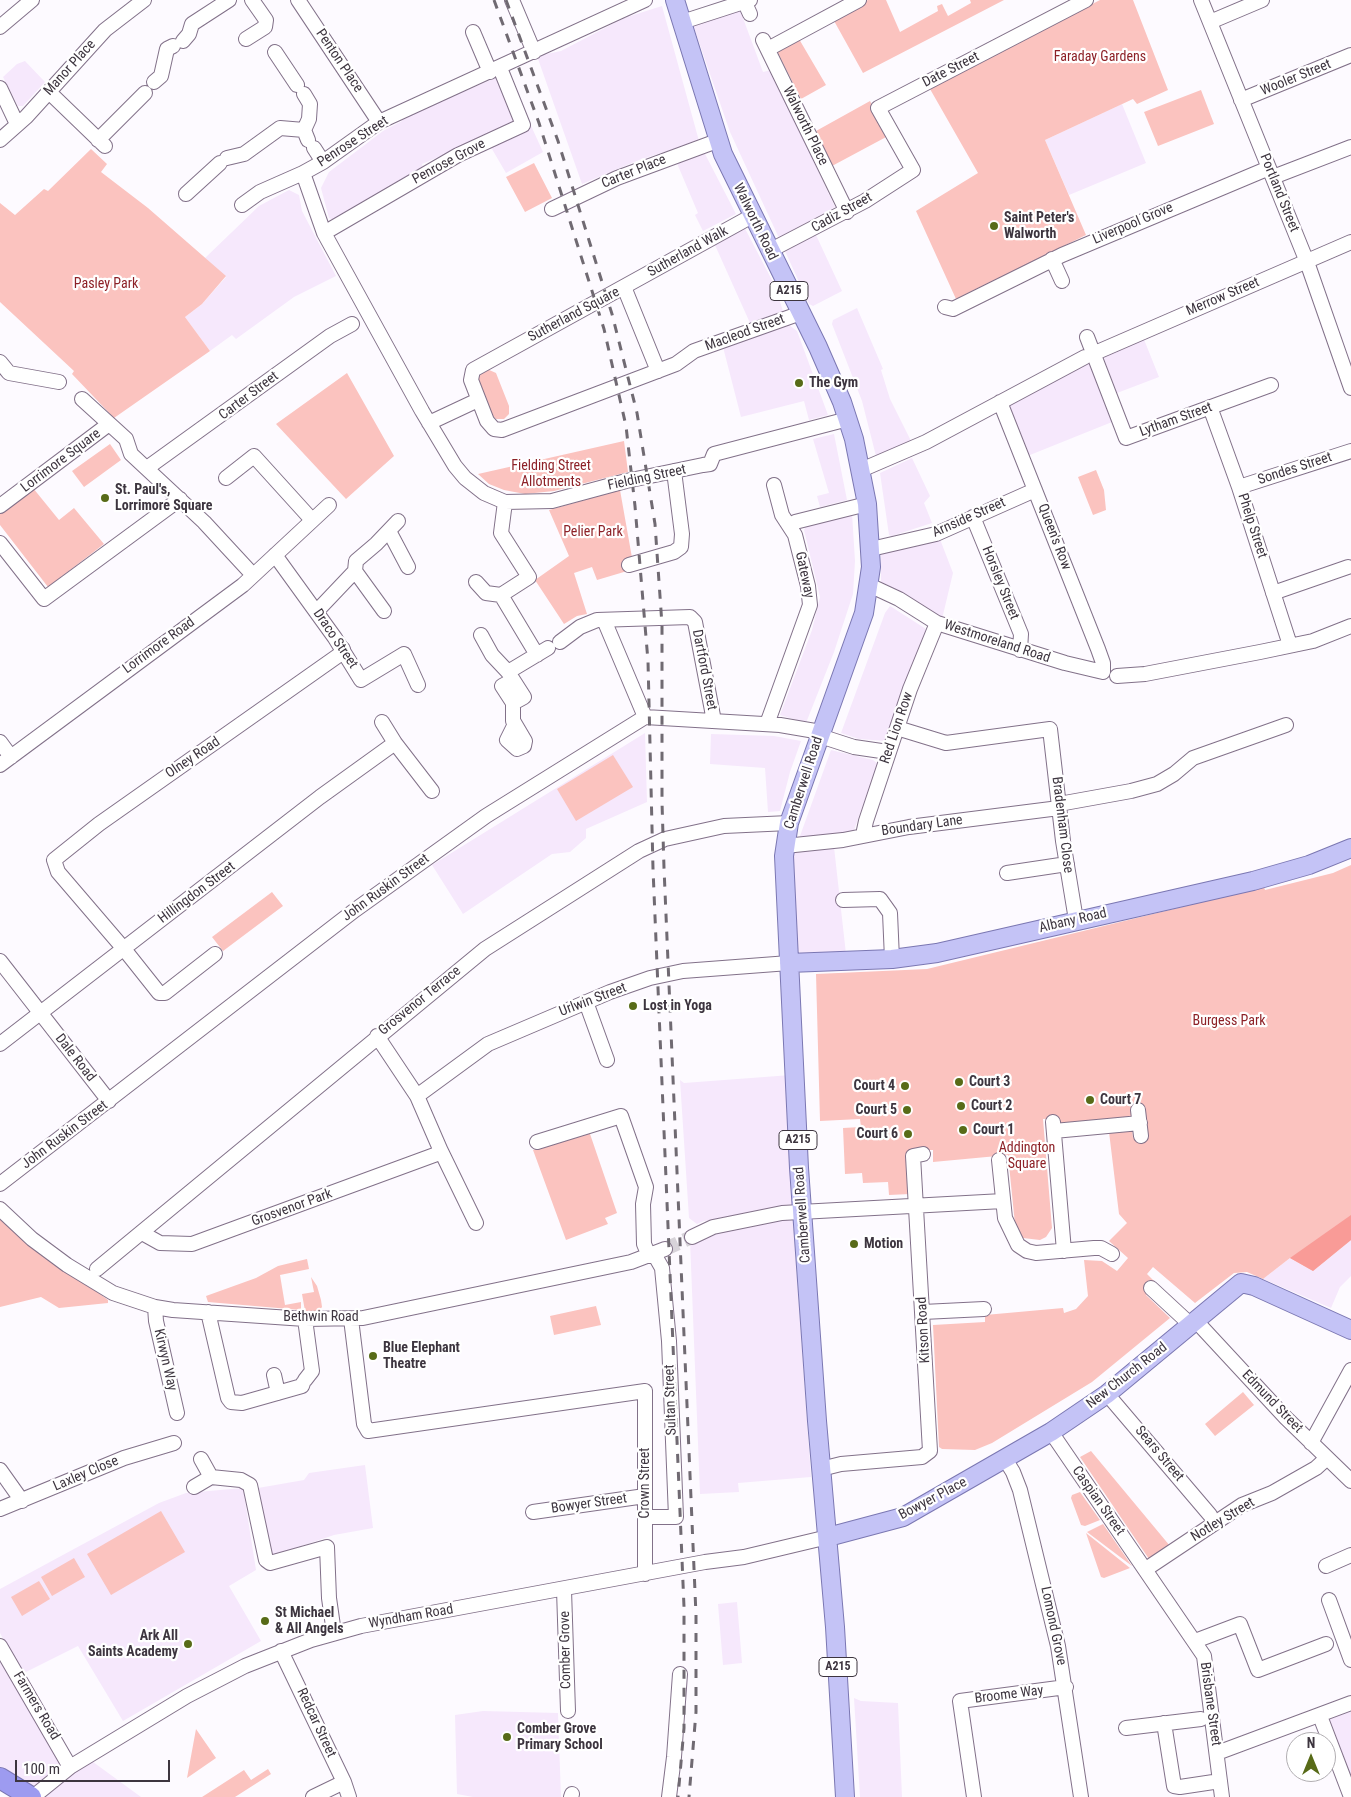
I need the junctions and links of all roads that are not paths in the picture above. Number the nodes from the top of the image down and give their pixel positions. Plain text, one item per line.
1 (32, 0) edge
2 (144, 0) edge
3 (229, 0) edge
4 (252, 0) edge
5 (298, 0) edge
6 (512, 0) edge
7 (645, 0) edge
8 (676, 0) edge
9 (859, 0) edge
10 (1086, 0) edge
11 (1201, 0) edge
12 (1262, 0) edge
13 (749, 6) edge
14 (682, 22) junction
15 (1210, 22) junction
16 (0, 27) edge
17 (473, 32) dead end
18 (246, 39) dead end
19 (275, 52) dead end
20 (534, 52) junction
21 (1351, 55) edge
22 (495, 70) junction
23 (0, 88) edge
24 (49, 92) junction
25 (1241, 100) junction
26 (379, 122) junction
27 (17, 124) junction
28 (309, 139) junction
29 (0, 140) edge
30 (718, 141) junction
31 (1351, 147) edge
32 (324, 162) junction
33 (913, 170) joint
34 (1271, 172) junction
35 (303, 173) junction
36 (186, 194) dead end
37 (242, 205) dead end
38 (552, 209) dead end
39 (847, 212) junction
40 (752, 216) junction
41 (324, 233) junction
42 (1351, 242) edge
43 (769, 251) junction
44 (1052, 259) junction
45 (1307, 262) junction
46 (1062, 281) dead end
47 (624, 287) junction
48 (945, 307) dead end
49 (801, 313) junction
50 (352, 324) dead end
51 (1087, 337) dead end
52 (690, 353) joint
53 (1090, 355) junction
54 (0, 362) edge
55 (658, 371) junction
56 (4, 377) edge
57 (59, 382) dead end
58 (1271, 385) dead end
59 (1351, 388) edge
60 (82, 398) dead end
61 (478, 400) junction
62 (1000, 402) junction
63 (1210, 407) junction
64 (848, 419) junction
65 (429, 423) junction
66 (110, 424) junction
67 (437, 436) joint
68 (1351, 451) edge
69 (147, 468) junction
70 (861, 470) junction
71 (674, 471) junction
72 (226, 478) dead end
73 (774, 485) dead end
74 (1239, 487) junction
75 (1035, 490) junction
76 (180, 499) junction
77 (505, 502) junction
78 (867, 502) junction
79 (329, 505) dead end
80 (0, 506) edge
81 (973, 516) junction
82 (312, 520) junction
83 (795, 522) dead end
84 (0, 542) edge
85 (871, 549) junction
86 (275, 555) junction
87 (628, 565) dead end
88 (408, 567) dead end
89 (1348, 567) dead end
90 (355, 571) junction
91 (253, 575) junction
92 (476, 582) dead end
93 (869, 585) junction
94 (1273, 592) junction
95 (501, 595) junction
96 (384, 610) dead end
97 (316, 611) junction
98 (604, 620) junction
99 (937, 623) junction
100 (1351, 626) edge
101 (481, 635) dead end
102 (1290, 646) junction
103 (548, 648) junction
104 (343, 649) junction
105 (1020, 650) junction
106 (1103, 672) joint
107 (510, 676) junction
108 (1117, 676) dead end
109 (418, 685) dead end
110 (645, 717) junction
111 (714, 721) junction
112 (382, 722) dead end
113 (515, 724) dead end
114 (767, 724) junction
115 (1286, 725) dead end
116 (896, 728) junction
117 (820, 734) junction
118 (0, 742) edge
119 (395, 743) junction
120 (888, 752) junction
121 (5, 761) edge
122 (432, 791) dead end
123 (1059, 806) junction
124 (789, 823) junction
125 (863, 835) junction
126 (785, 846) junction
127 (1351, 848) edge
128 (1067, 864) junction
129 (1006, 874) dead end
130 (843, 900) dead end
131 (1076, 920) junction
132 (124, 949) junction
133 (216, 954) dead end
134 (892, 959) junction
135 (0, 961) edge
136 (789, 963) junction
137 (586, 1002) junction
138 (40, 1014) junction
139 (377, 1036) junction
140 (0, 1044) edge
141 (607, 1060) dead end
142 (417, 1096) junction
143 (109, 1101) junction
144 (1140, 1123) dead end
145 (537, 1142) dead end
146 (440, 1149) junction
147 (923, 1154) dead end
148 (999, 1160) dead end
149 (0, 1184) edge
150 (1003, 1202) junction
151 (916, 1206) junction
152 (0, 1209) edge
153 (803, 1212) junction
154 (476, 1223) dead end
155 (142, 1233) junction
156 (692, 1237) tunnel mouth
157 (1064, 1251) junction
158 (656, 1253) junction
159 (1112, 1254) dead end
160 (97, 1269) dead end
161 (1151, 1288) dead end
162 (155, 1307) junction
163 (984, 1309) dead end
164 (208, 1312) junction
165 (923, 1312) junction
166 (351, 1319) junction
167 (305, 1320) junction
168 (1194, 1323) junction
169 (1351, 1330) edge
170 (1351, 1370) edge
171 (274, 1375) dead end
172 (645, 1391) joint
173 (278, 1393) junction
174 (1107, 1394) junction
175 (177, 1414) dead end
176 (1051, 1432) junction
177 (1311, 1442) junction
178 (174, 1443) dead end
179 (1326, 1458) junction
180 (201, 1459) dead end
181 (1005, 1459) junction
182 (821, 1469) junction
183 (0, 1470) edge
184 (211, 1477) junction
185 (1351, 1481) edge
186 (194, 1487) dead end
187 (645, 1496) junction
188 (22, 1500) junction
189 (0, 1509) edge
190 (533, 1512) dead end
191 (1210, 1515) dead end
192 (645, 1517) junction
193 (828, 1537) junction
194 (1351, 1555) edge
195 (1326, 1566) dead end
196 (1146, 1569) junction
197 (645, 1574) junction
198 (564, 1590) junction
199 (1329, 1600) dead end
200 (334, 1633) junction
201 (1195, 1641) junction
202 (1326, 1644) dead end
203 (0, 1646) edge
204 (281, 1651) junction
205 (1351, 1660) edge
206 (680, 1674) dead end
207 (1066, 1687) junction
208 (1351, 1704) edge
209 (568, 1711) dead end
210 (1320, 1716) junction
211 (1201, 1719) dead end
212 (1164, 1723) junction
213 (1126, 1728) dead end
214 (1217, 1753) junction
215 (70, 1767) junction
216 (0, 1778) edge
217 (1220, 1781) junction
218 (344, 1782) junction
219 (32, 1797) edge
220 (313, 1797) edge
221 (349, 1797) edge
222 (669, 1797) edge
223 (845, 1797) edge
224 (974, 1797) edge
225 (1081, 1797) edge
226 (1222, 1797) edge
227 (1351, 1797) edge

1 - 16 street
2 - 24 street, Manor Place
3 - 24 street
4 - 18 street
5 - 26 street, Penton Place
6 - 20 street
7 - 20 street, Penrose Street
8 - 14 main road, Walworth Road / A215
9 - 39 street, Walworth Place
10 - 33 street, Date Street
11 - 15 street, Portland Street
12 - 15 street
13 - 14 street
14 - 30 main road, Walworth Road / A215
15 - 25 street, Portland Street
17 - 22 street
19 - 28 street
20 - 22 street, Penrose Street
21 - 25 street, Wooler Street
22 - 26 street, Penrose Street
22 - 41 street, Penrose Grove
23 - 27 street
24 - 27 street, Manor Place
25 - 34 street, Portland Street
26 - 32 street, Penrose Street
27 - 29 street, Manor Place
28 - 32 street
28 - 36 street
30 - 38 street, Carter Place
30 - 40 main road, Walworth Road / A215
31 - 34 street, Liverpool Grove
32 - 35 street, Penrose Street
33 - 39 street, Cadiz Street
34 - 44 street, Liverpool Grove
34 - 45 street, Portland Street
35 - 37 street
35 - 41 street, Penrose Street
39 - 43 street, Cadiz Street
40 - 43 main road, Walworth Road / A215
40 - 47 street, Sutherland Walk
41 - 65 street, Penrose Street
42 - 45 street, Merrow Street
43 - 49 main road, Walworth Road / A215
44 - 46 street
44 - 48 street, Liverpool Grove
45 - 53 street, Merrow Street
45 - 59 street, Portland Street
47 - 55 street, Sutherland Square
47 - 61 street, Sutherland Square
49 - 52 street, Macleod Street
49 - 64 main road, Walworth Road / A215
50 - 69 street, Carter Street
51 - 53 street, Lytham Street
52 - 55 street, Sutherland Square
53 - 62 street, Merrow Street
53 - 63 street, Lytham Street
54 - 56 street
55 - 61 street, Sutherland Square
56 - 57 street
58 - 63 street, Lytham Street
60 - 66 street
61 - 65 street
62 - 70 street, Merrow Street
62 - 75 street, Queen's Row
63 - 74 street, Phelp Street
64 - 70 main road, Walworth Road / A215
64 - 71 street, Fielding Street
65 - 67 street, Penrose Street
66 - 69 street, Lorrimore Square
66 - 80 street, Lorrimore Square
67 - 77 street, Fielding Street
68 - 74 street, Sondes Street
69 - 76 street, Lorrimore Square
70 - 78 main road, Walworth Road / A215
71 - 77 street, Fielding Street
71 - 87 street
72 - 82 street
73 - 114 street, Gateway
74 - 94 street, Phelp Street
75 - 81 street, Arnside Street
75 - 106 street, Queen's Row
76 - 84 street
76 - 91 street, Lorrimore Square
77 - 95 street
78 - 83 street
78 - 85 main road, Walworth Road / A215
79 - 82 street, Lorrimore Road
81 - 85 street, Arnside Street
81 - 105 street, Horsley Street
82 - 86 street, Lorrimore Road
85 - 93 main road, Walworth Road / A215
86 - 91 street, Lorrimore Road
86 - 97 street, Draco Street
88 - 90 street
89 - 94 street
90 - 96 street
90 - 97 street
91 - 121 street, Lorrimore Road
92 - 95 street
93 - 99 street, Westmoreland Road
93 - 117 main road, Camberwell Road / A215
94 - 102 street, Phelp Street
95 - 103 street
97 - 104 street, Draco Street
98 - 103 street
98 - 110 street
98 - 111 street, Dartford Street
99 - 105 street, Westmoreland Road
99 - 116 street, Red Lion Row
100 - 102 street
101 - 107 street
102 - 108 street
103 - 107 street
104 - 109 street, Draco Street
104 - 132 street, Olney Road
105 - 106 street, Westmoreland Road
107 - 113 street
110 - 111 street
110 - 143 street, John Ruskin Street
111 - 114 street
112 - 119 street
114 - 117 street
115 - 123 street, Boundary Lane
116 - 120 street, Red Lion Row
116 - 123 street, Bradenham Close
117 - 120 street
117 - 124 main road, Camberwell Road / A215
118 - 121 street
119 - 122 street
119 - 132 street, Hillingdon Street
120 - 125 street, Red Lion Row
123 - 125 street, Boundary Lane
123 - 128 street, Bradenham Close
124 - 126 main road, Camberwell Road / A215
124 - 139 street, Grosvenor Terrace
125 - 126 street, Boundary Lane
126 - 136 main road, Camberwell Road / A215
127 - 131 main road, Albany Road
128 - 129 street
128 - 131 street, Bradenham Close
130 - 134 street
131 - 134 main road, Albany Road
132 - 133 street
132 - 138 street, Hillingdon Street
134 - 136 main road, Albany Road
135 - 138 street, Dale Road
136 - 137 street, Urlwin Street
136 - 153 main road, Camberwell Road / A215
137 - 141 street
137 - 142 street, Urlwin Street
138 - 140 street, Hillingdon Street
138 - 143 street, Dale Road
139 - 142 street
139 - 155 street, Grosvenor Terrace
142 - 146 street
143 - 149 street, John Ruskin Street
144 - 157 street
145 - 158 street
146 - 154 street
146 - 155 street, Grosvenor Park
147 - 151 street, Kitson Road
148 - 150 street
150 - 151 street
150 - 157 street
151 - 153 street
151 - 165 street, Kitson Road
152 - 162 street, Bethwin Road
153 - 156 street
153 - 182 main road, Camberwell Road / A215
155 - 160 street, Grosvenor Terrace
157 - 159 street
158 - 166 street, Bethwin Road
158 - 192 street, Sultan Street
161 - 168 street
162 - 164 street, Bethwin Road
162 - 175 street, Kirwyn Way
163 - 165 street
164 - 167 street, Bethwin Road
164 - 173 street
165 - 182 street, Kitson Road
166 - 167 street, Bethwin Road
166 - 172 street, Sultan Street
167 - 173 street
168 - 169 main road, New Church Road
168 - 174 main road, New Church Road
168 - 177 street, Edmund Street
170 - 177 street
171 - 173 street
172 - 187 street, Crown Street
174 - 176 main road, New Church Road
174 - 191 street, Sears Street
176 - 181 main road, New Church Road
176 - 196 street, Caspian Street
177 - 179 street, Edmund Street
178 - 188 street, Laxley Close
179 - 185 street, Edmund Street
179 - 196 street, Notley Street
180 - 184 street
181 - 193 main road, Bowyer Place
181 - 207 street, Lomond Grove
182 - 193 main road, Camberwell Road / A215
183 - 188 street
184 - 186 street
184 - 200 street
187 - 190 street, Bowyer Street
187 - 192 street, Crown Street
188 - 189 street, Laxley Close
192 - 197 street, Crown Street
193 - 197 street, Wyndham Road
193 - 223 main road, Camberwell Road / A215
194 - 195 street
196 - 201 street, Brisbane Street
197 - 198 street, Wyndham Road
198 - 200 street, Wyndham Road
198 - 209 street, Comber Grove
199 - 205 street
200 - 204 street, Wyndham Road
201 - 202 street
201 - 214 street, Brisbane Street
203 - 215 street, Farmers Road
204 - 215 street, Wyndham Road
204 - 218 street, Redcar Street
206 - 222 street
207 - 224 street, Broome Way
207 - 225 street, Lomond Grove
208 - 210 street
210 - 214 street
210 - 227 street
211 - 212 street
212 - 213 street
212 - 217 street
214 - 217 street, Brisbane Street
215 - 219 street, Wyndham Road
216 - 219 highway
217 - 226 street, Brisbane Street
218 - 220 street
218 - 221 street, Redcar Street

